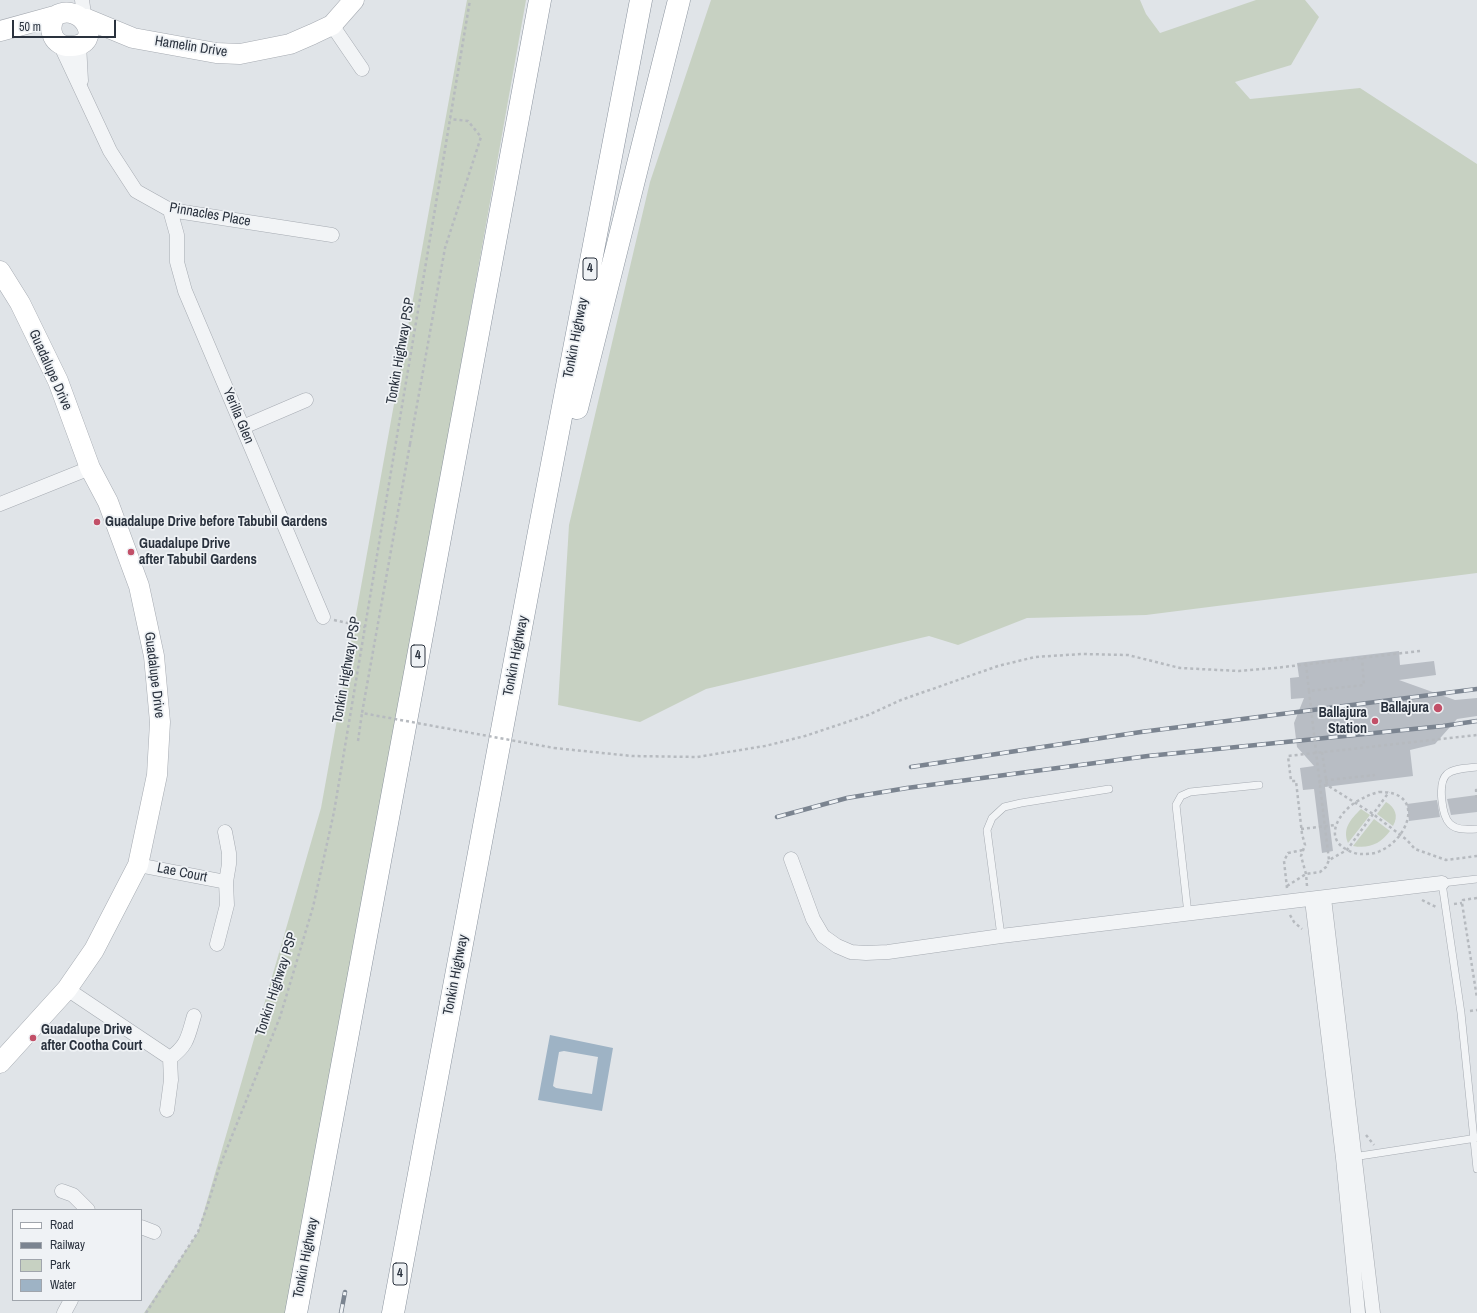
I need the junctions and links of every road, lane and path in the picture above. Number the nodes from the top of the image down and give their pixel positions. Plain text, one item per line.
1 (354, 0) edge
2 (470, 0) edge
3 (531, 0) edge
4 (540, 0) edge
5 (641, 0) edge
6 (679, 0) edge
7 (61, 9) edge
8 (332, 24) junction
9 (76, 28) edge
10 (2, 31) edge
11 (362, 69) dead end
12 (82, 89) junction
13 (520, 104) junction
14 (450, 119) junction
15 (170, 210) junction
16 (332, 235) dead end
17 (0, 272) edge
18 (306, 400) dead end
19 (243, 427) junction
20 (90, 468) junction
21 (0, 504) edge
22 (538, 537) junction
23 (324, 617) joint
24 (365, 627) junction
25 (1420, 651) dead end
26 (1362, 658) junction
27 (1306, 664) junction
28 (1309, 691) junction
29 (362, 713) junction
30 (1477, 735) edge
31 (358, 741) dead end
32 (1322, 752) junction
33 (1477, 767) edge
34 (1375, 775) dead end
35 (1319, 781) junction
36 (1260, 785) dead end
37 (1327, 785) junction
38 (1320, 786) junction
39 (1109, 789) dead end
40 (1477, 790) edge
41 (1389, 792) junction
42 (1477, 800) edge
43 (1355, 802) junction
44 (1373, 814) junction
45 (1336, 825) junction
46 (1324, 826) junction
47 (1301, 829) junction
48 (1477, 829) edge
49 (225, 832) dead end
50 (1400, 835) junction
51 (1347, 850) junction
52 (1477, 856) edge
53 (791, 859) dead end
54 (1329, 860) junction
55 (138, 865) junction
56 (1306, 874) junction
57 (1477, 879) edge
58 (226, 882) junction
59 (1442, 883) junction
60 (1287, 886) dead end
61 (1477, 898) edge
62 (1318, 899) junction
63 (1415, 900) dead end
64 (1462, 903) junction
65 (1446, 905) junction
66 (1188, 914) junction
67 (1001, 936) junction
68 (217, 944) dead end
69 (67, 989) junction
70 (1477, 998) edge
71 (194, 1016) dead end
72 (170, 1058) junction
73 (0, 1063) edge
74 (167, 1110) dead end
75 (1363, 1131) dead end
76 (1475, 1138) edge
77 (1376, 1154) junction
78 (1349, 1157) junction
79 (1477, 1169) edge
80 (62, 1191) dead end
81 (87, 1209) edge
82 (70, 1301) edge
83 (64, 1313) edge
84 (146, 1313) edge
85 (296, 1313) edge
86 (393, 1313) edge
87 (1358, 1313) edge
88 (1373, 1313) edge

1 - 8 street, Hamelin Drive
2 - 14 path, Tonkin Highway PSP
3 - 13 highway
4 - 13 highway, Tonkin Highway / 4
5 - 22 highway, Tonkin Highway / 4
6 - 22 highway
7 - 9 street
7 - 9 street
7 - 10 street, Hamelin Drive
8 - 9 street, Hamelin Drive
8 - 11 street
9 - 10 street, Hamelin Drive
9 - 12 street, Pinnacles Place
9 - 12 street, Pinnacles Place
12 - 15 street, Pinnacles Place
13 - 85 highway, Tonkin Highway / 4
14 - 24 path, Tonkin Highway PSP
14 - 29 path, bridge
15 - 16 street, Pinnacles Place
15 - 19 street, Yerilla Glen
17 - 20 street, Guadalupe Drive
18 - 19 street
19 - 23 street, Yerilla Glen
20 - 21 street
20 - 55 street, Guadalupe Drive
22 - 86 highway, Tonkin Highway / 4
23 - 24 path
24 - 84 path, Tonkin Highway PSP
25 - 26 path
26 - 27 path
26 - 28 path
27 - 28 path
27 - 29 path, bridge
28 - 35 path, bridge
29 - 31 path
30 - 32 path
32 - 37 path
32 - 47 path
33 - 48 lane
34 - 35 path
35 - 38 path, bridge
36 - 66 lane
37 - 38 path
37 - 43 path
38 - 46 path
39 - 67 lane
40 - 42 path
41 - 43 path
41 - 44 path
41 - 50 path
43 - 44 path
43 - 45 path
44 - 50 path
44 - 51 path
45 - 46 path
45 - 51 path
46 - 47 path
46 - 54 path
47 - 56 path
49 - 58 street, Lae Court
50 - 51 path
50 - 52 path
51 - 54 path
53 - 67 street
54 - 56 path
55 - 58 street, Lae Court
55 - 69 street, Guadalupe Drive
56 - 60 path
56 - 62 path
57 - 59 lane
58 - 68 street, Lae Court
59 - 62 street
59 - 65 lane
61 - 64 path
62 - 66 street
62 - 78 street
63 - 65 path
64 - 65 path
64 - 70 path
65 - 76 lane
66 - 67 street
69 - 72 street
69 - 73 street, Guadalupe Drive
71 - 72 street
72 - 74 street
75 - 77 path
76 - 77 lane
76 - 79 lane
77 - 78 lane
78 - 87 street
78 - 88 street
80 - 81 street
82 - 83 street

